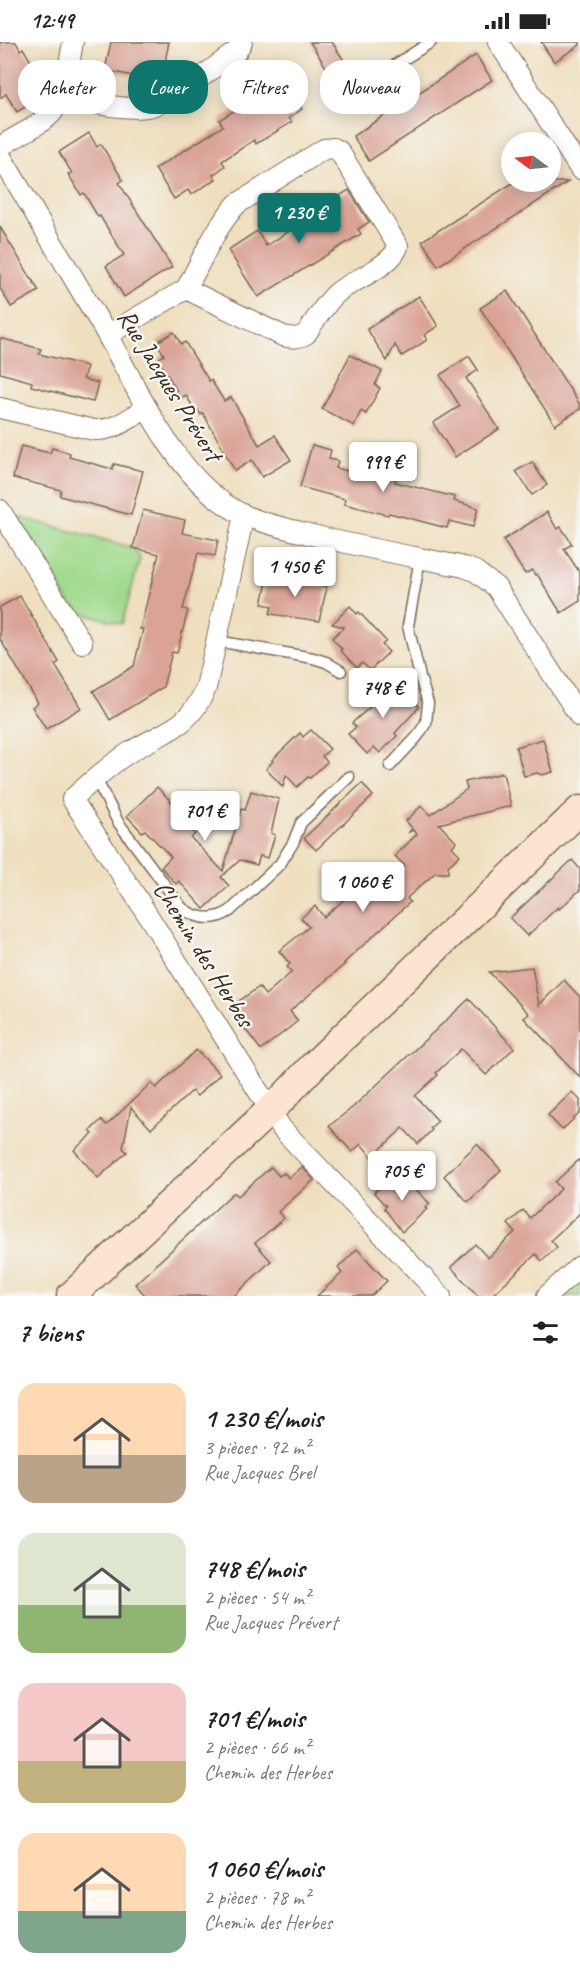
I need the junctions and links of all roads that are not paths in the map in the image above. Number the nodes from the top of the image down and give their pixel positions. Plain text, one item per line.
1 (73, 42) edge
2 (242, 42) edge
3 (431, 42) edge
4 (498, 42) edge
5 (69, 60) edge
6 (403, 60) edge
7 (116, 105) edge
8 (51, 114) edge
9 (0, 147) edge
10 (0, 154) edge
11 (580, 169) edge
12 (186, 289) junction
13 (107, 335) junction
14 (0, 408) edge
15 (147, 408) junction
16 (0, 510) edge
17 (244, 515) junction
18 (420, 558) junction
19 (217, 641) junction
20 (82, 643) dead end
21 (341, 671) dead end
22 (580, 717) edge
23 (390, 766) dead end
24 (349, 777) dead end
25 (96, 779) junction
26 (580, 810) edge
27 (270, 1109) junction
28 (580, 1266) edge
29 (71, 1296) edge
30 (441, 1296) edge
31 (547, 1296) edge

1 - 5 street
2 - 7 street
3 - 6 lane
4 - 11 street
8 - 9 street
10 - 13 street, Rue Jacques Prévert
12 - 12 street
12 - 13 street
13 - 15 street, Rue Jacques Prévert
14 - 15 street
15 - 17 street, Rue Jacques Prévert
16 - 20 street
17 - 18 street, Rue Jacques Prévert
17 - 19 street
18 - 22 street, Rue Jacques Prévert
18 - 23 lane
19 - 21 lane
19 - 25 street
24 - 25 lane
25 - 27 street, Chemin des Herbes
26 - 27 main road
27 - 29 main road
27 - 30 street, Chemin des Herbes
28 - 31 street

